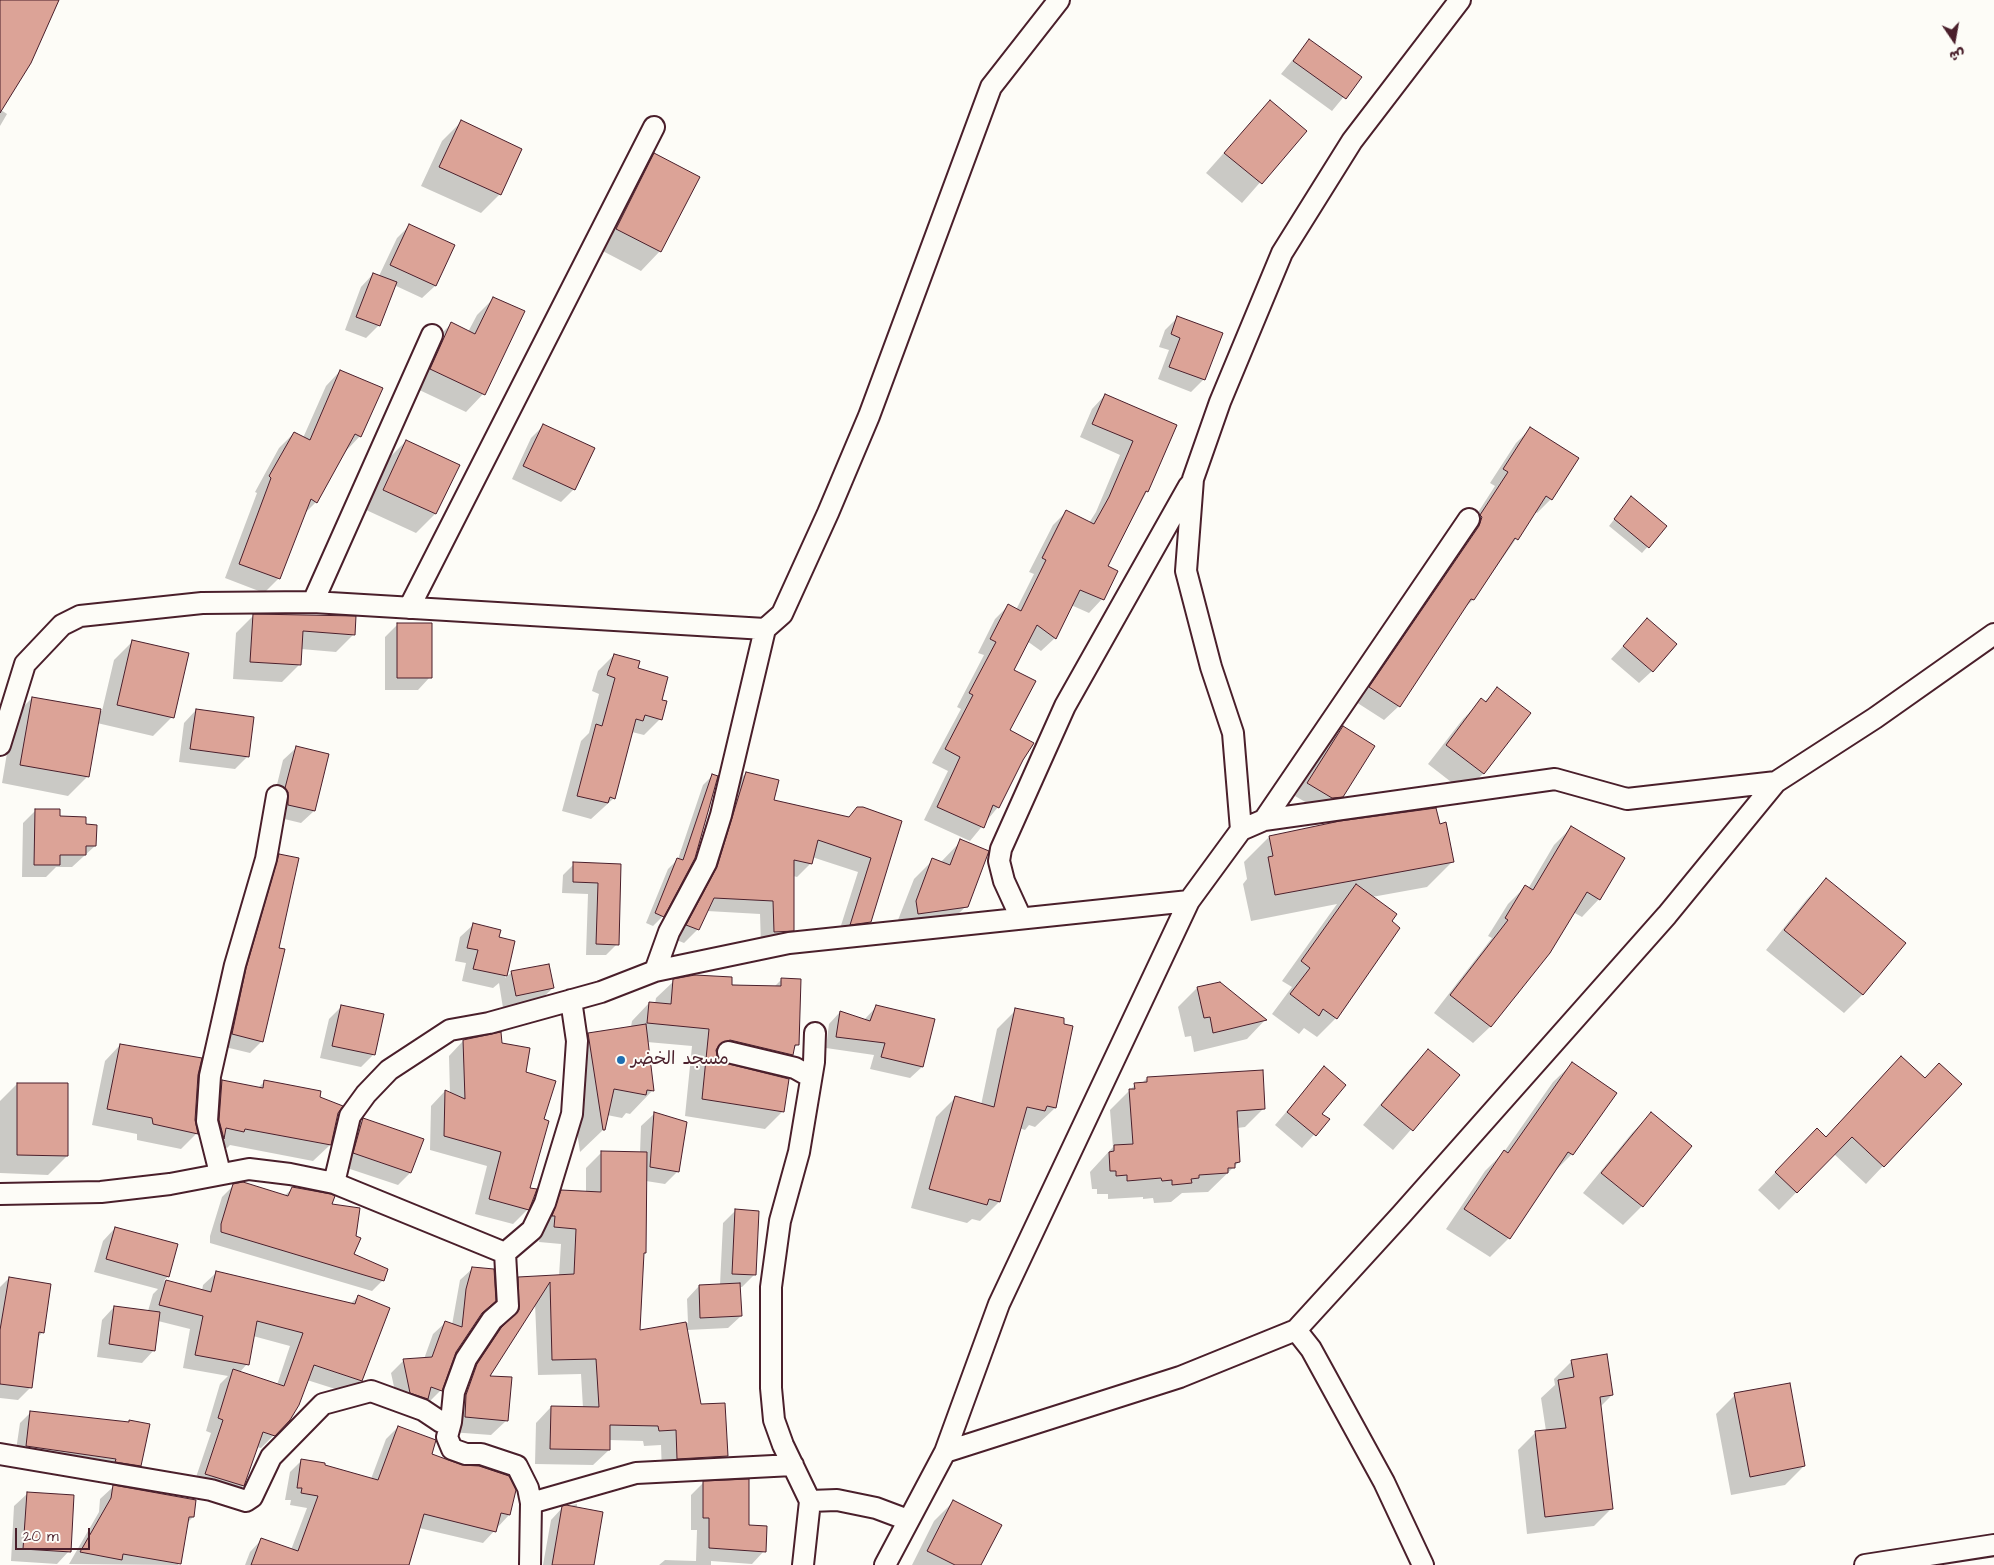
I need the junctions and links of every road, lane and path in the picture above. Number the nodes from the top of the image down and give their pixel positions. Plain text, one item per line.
1 (1059, 0) edge
2 (1460, 0) edge
3 (654, 127) dead end
4 (432, 335) dead end
5 (1192, 480) junction
6 (1469, 519) dead end
7 (313, 602) junction
8 (409, 608) junction
9 (765, 630) junction
10 (1994, 634) edge
11 (0, 745) edge
12 (1776, 782) junction
13 (277, 796) dead end
14 (1264, 820) junction
15 (1241, 830) junction
16 (1189, 901) junction
17 (1021, 918) junction
18 (655, 971) junction
19 (570, 1000) junction
20 (815, 1033) dead end
21 (728, 1052) dead end
22 (811, 1077) junction
23 (220, 1173) junction
24 (334, 1183) junction
25 (0, 1194) edge
26 (505, 1253) junction
27 (1296, 1330) junction
28 (451, 1422) junction
29 (944, 1452) junction
30 (0, 1454) edge
31 (793, 1465) junction
32 (810, 1501) junction
33 (531, 1503) junction
34 (908, 1520) junction
35 (1994, 1545) edge
36 (887, 1564) edge
37 (530, 1565) edge
38 (803, 1565) edge
39 (1423, 1565) edge
40 (1865, 1565) edge

1 - 9 street
2 - 5 street
3 - 8 street
4 - 7 street
5 - 15 street
5 - 17 street
6 - 14 street
7 - 8 street
7 - 11 street
8 - 9 street
9 - 18 street
10 - 12 street
12 - 14 street
12 - 27 street
13 - 23 street
14 - 15 street
15 - 16 street
16 - 17 street
16 - 29 street
17 - 18 street
18 - 19 street
19 - 24 street
19 - 26 street
20 - 22 street
21 - 22 street
22 - 31 street
23 - 24 street
23 - 25 street
24 - 26 street
26 - 28 street
27 - 29 street
27 - 39 street
28 - 30 street
28 - 33 street
29 - 34 street
31 - 32 street
31 - 33 street
32 - 34 street
32 - 38 street
33 - 37 street
34 - 36 street
35 - 40 street

